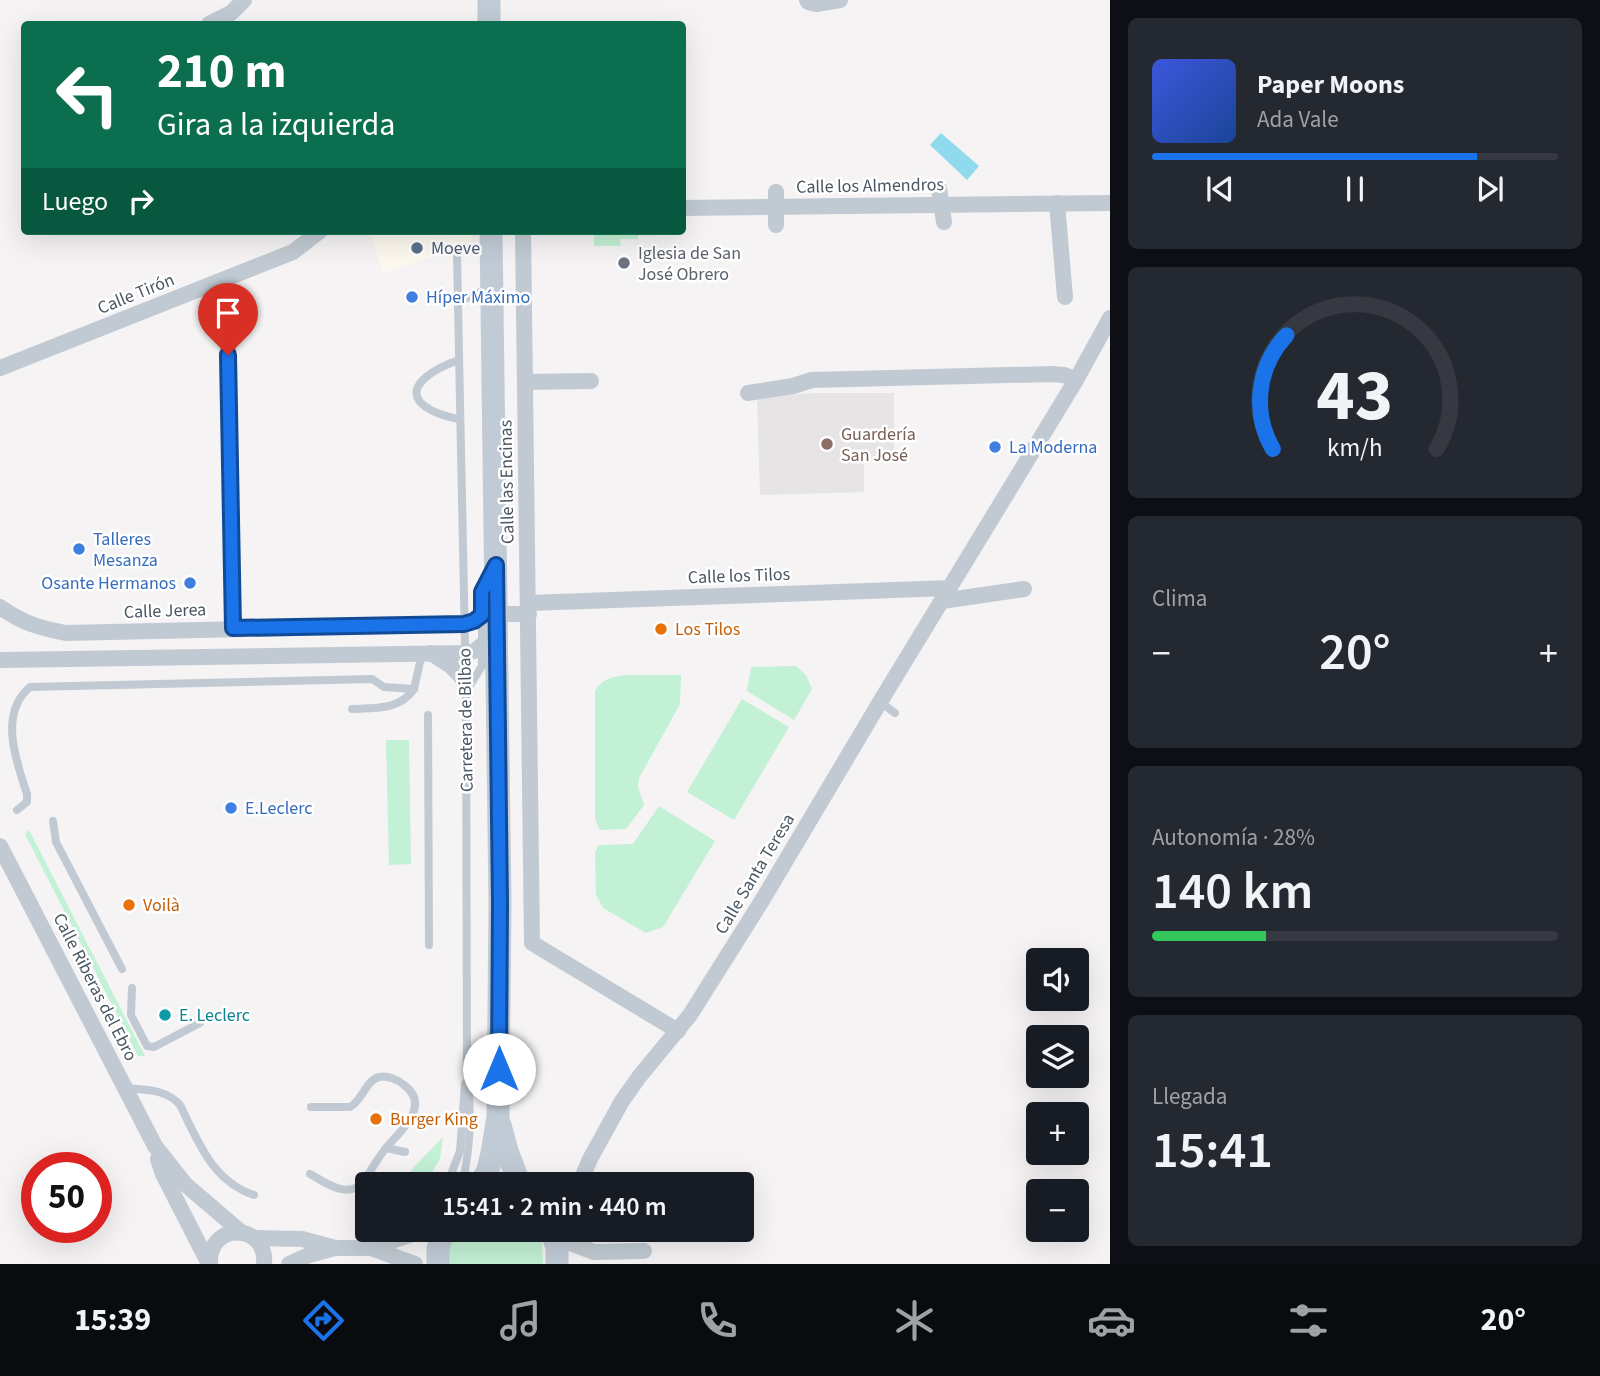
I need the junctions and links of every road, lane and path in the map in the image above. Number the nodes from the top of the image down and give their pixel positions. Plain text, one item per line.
1 (244, 0) edge
2 (489, 0) edge
3 (840, 0) edge
4 (807, 1) edge
5 (215, 21) edge
6 (489, 21) edge
7 (941, 197) junction
8 (776, 199) junction
9 (1057, 203) junction
10 (1110, 203) edge
11 (686, 208) edge
12 (944, 222) dead end
13 (776, 225) dead end
14 (315, 235) edge
15 (491, 235) edge
16 (523, 235) edge
17 (457, 255) dead end
18 (223, 280) junction
19 (492, 288) junction
20 (1065, 297) dead end
21 (458, 302) junction
22 (1110, 318) edge
23 (459, 360) junction
24 (0, 368) edge
25 (1076, 380) junction
26 (591, 381) dead end
27 (525, 382) junction
28 (748, 393) dead end
29 (494, 403) junction
30 (525, 404) junction
31 (460, 419) junction
32 (1024, 589) dead end
33 (946, 595) junction
34 (0, 607) edge
35 (529, 608) junction
36 (489, 615) junction
37 (464, 624) junction
38 (233, 628) junction
39 (482, 645) junction
40 (426, 653) junction
41 (465, 653) junction
42 (2, 661) edge
43 (466, 687) junction
44 (414, 689) junction
45 (880, 702) junction
46 (352, 709) dead end
47 (895, 713) dead end
48 (428, 715) dead end
49 (17, 810) dead end
50 (53, 821) dead end
51 (0, 846) edge
52 (429, 945) dead end
53 (122, 969) dead end
54 (132, 988) dead end
55 (200, 1023) dead end
56 (678, 1031) junction
57 (467, 1074) junction
58 (125, 1088) junction
59 (311, 1107) dead end
60 (498, 1117) junction
61 (155, 1146) junction
62 (386, 1148) junction
63 (405, 1152) dead end
64 (590, 1159) junction
65 (452, 1172) edge
66 (465, 1172) edge
67 (487, 1172) edge
68 (515, 1172) edge
69 (578, 1172) edge
70 (584, 1172) edge
71 (310, 1174) dead end
72 (254, 1195) dead end
73 (247, 1235) junction
74 (377, 1242) edge
75 (386, 1242) edge
76 (440, 1242) edge
77 (555, 1242) edge
78 (574, 1242) edge
79 (335, 1248) junction
80 (366, 1248) junction
81 (209, 1264) edge
82 (264, 1264) edge
83 (289, 1264) edge
84 (415, 1264) edge
85 (438, 1264) edge
86 (556, 1264) edge
87 (624, 1264) edge

1 - 5 street
2 - 6 main road
3 - 4 street
7 - 8 street, Calle los Almendros
7 - 9 street, Calle los Almendros
7 - 12 street
8 - 11 street, Calle los Almendros
8 - 13 street
9 - 10 street, Calle los Almendros
9 - 20 street
14 - 18 street, Calle Tirón
15 - 19 main road, Carretera de Bilbao
16 - 27 street, Calle las Encinas
17 - 21 lane, Carretera de Bilbao
18 - 24 street, Calle Tirón
18 - 38 street
19 - 21 lane
19 - 29 main road, Carretera de Bilbao
21 - 23 lane, Carretera de Bilbao
22 - 25 street, Calle Santa Teresa
23 - 31 lane, Carretera de Bilbao
23 - 31 lane
25 - 28 street
25 - 33 street, Calle Santa Teresa
26 - 27 street
27 - 30 street, Calle las Encinas
29 - 30 street
29 - 36 main road, Carretera de Bilbao
30 - 35 street, Calle las Encinas
31 - 37 lane, Carretera de Bilbao
32 - 33 street
33 - 35 street, Calle los Tilos
33 - 45 street, Calle Santa Teresa
34 - 38 street, Calle Jerea
35 - 36 street, Calle los Tilos
35 - 56 street, Calle las Encinas
36 - 37 street
36 - 39 lane
36 - 60 main road, Carretera de Bilbao
37 - 38 street, Calle Jerea
37 - 41 lane, Carretera de Bilbao
39 - 41 street
39 - 43 lane
40 - 41 street
40 - 42 street
40 - 43 street
40 - 44 lane
41 - 43 lane, Carretera de Bilbao
43 - 57 lane, Carretera de Bilbao
44 - 46 lane
44 - 49 lane
45 - 47 lane
45 - 56 street, Calle Santa Teresa
48 - 52 lane
50 - 53 lane
51 - 58 street, Calle Riberas del Ebro
54 - 55 lane
56 - 64 street, Calle Santa Teresa
57 - 65 lane
57 - 66 lane, Carretera de Bilbao
58 - 61 street, Calle Riberas del Ebro
58 - 72 lane
59 - 62 lane
60 - 67 main road
60 - 68 main road
61 - 73 street, Calle Riberas del Ebro
61 - 81 street, Calle Riberas del Ebro
62 - 63 lane
62 - 71 lane
64 - 69 street, Calle Santa Teresa
64 - 70 street, Calle Santa Teresa
73 - 79 street
73 - 81 street
73 - 82 street
74 - 80 lane
75 - 80 street
76 - 85 main road
77 - 86 main road
78 - 87 street
79 - 80 street
79 - 83 street
80 - 84 street

